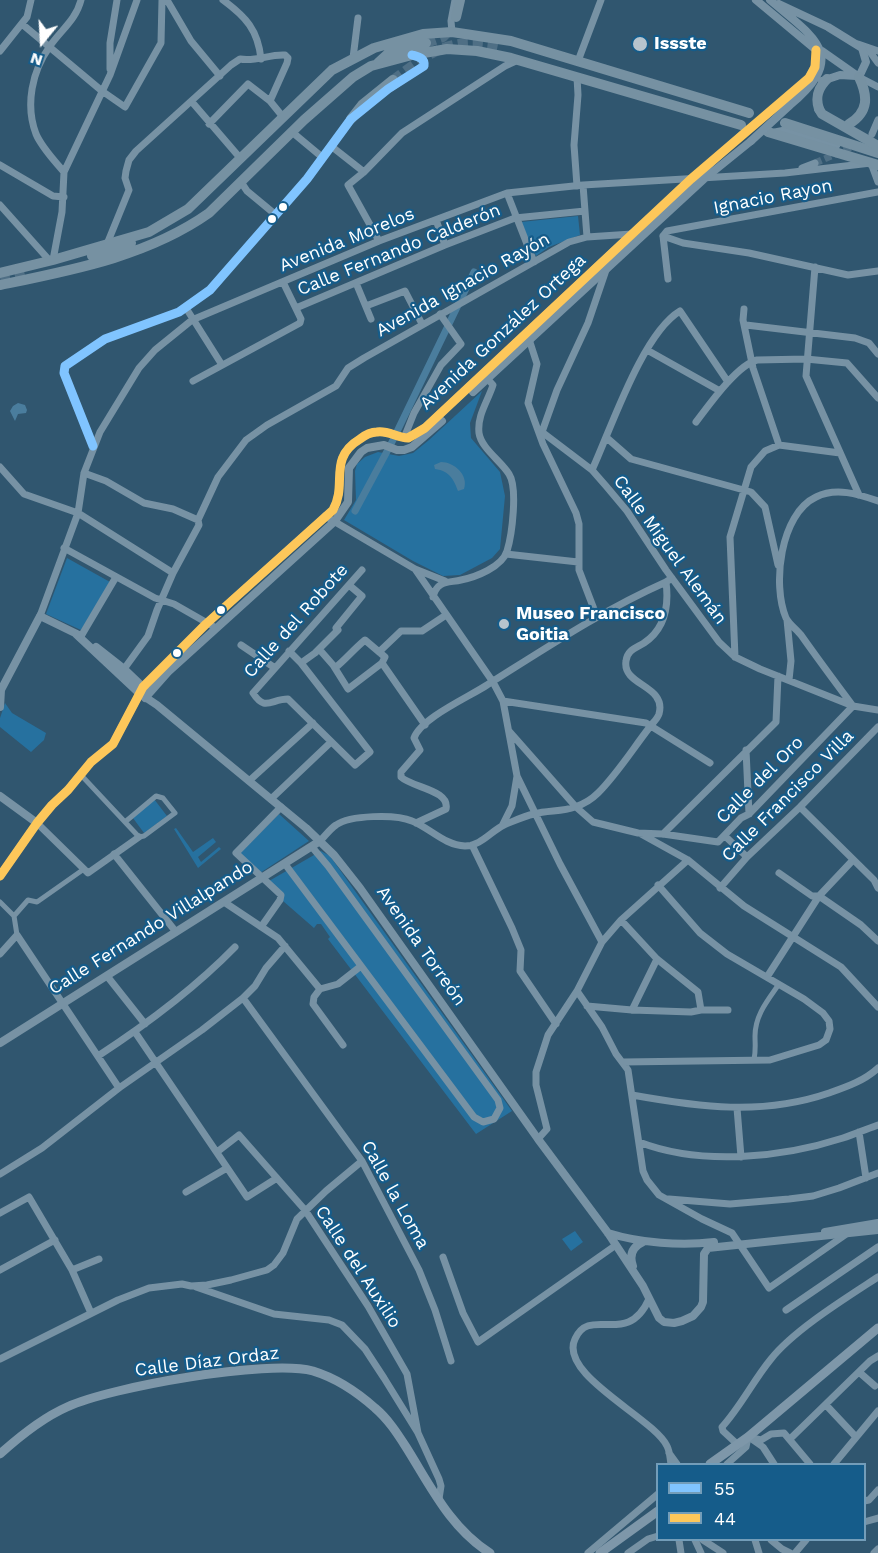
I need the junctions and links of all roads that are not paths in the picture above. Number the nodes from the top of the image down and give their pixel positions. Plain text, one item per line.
1 (31, 0) edge
2 (81, 0) edge
3 (117, 0) edge
4 (137, 0) edge
5 (162, 0) edge
6 (167, 0) edge
7 (224, 0) edge
8 (455, 0) edge
9 (460, 0) edge
10 (601, 0) edge
11 (756, 0) edge
12 (771, 1) edge
13 (234, 3) edge
14 (456, 17) dead end
15 (358, 18) dead end
16 (22, 24) junction
17 (452, 32) junction
18 (854, 43) junction
19 (426, 44) tunnel mouth
20 (49, 46) junction
21 (499, 46) tunnel mouth
22 (862, 48) junction
23 (0, 51) edge
24 (819, 51) junction
25 (878, 51) edge
26 (412, 55) junction
27 (353, 58) junction
28 (261, 59) junction
29 (518, 60) junction
30 (578, 61) junction
31 (878, 63) edge
32 (378, 64) junction
33 (599, 69) junction
34 (110, 75) junction
35 (220, 76) junction
36 (577, 76) junction
37 (859, 77) junction
38 (827, 79) junction
39 (393, 80) tunnel mouth
40 (878, 87) edge
41 (102, 91) junction
42 (806, 92) junction
43 (270, 101) junction
44 (192, 102) junction
45 (785, 104) junction
46 (749, 113) dead end
47 (283, 117) junction
48 (351, 119) junction
49 (878, 120) edge
50 (209, 124) junction
51 (742, 129) junction
52 (292, 132) junction
53 (771, 133) joint
54 (872, 134) dead end
55 (841, 144) junction
56 (331, 146) junction
57 (878, 146) edge
58 (878, 153) edge
59 (322, 157) junction
60 (241, 159) junction
61 (815, 163) tunnel mouth
62 (874, 164) edge
63 (0, 165) edge
64 (64, 172) junction
65 (363, 172) junction
66 (785, 173) junction
67 (691, 179) junction
68 (704, 179) junction
69 (241, 182) junction
70 (878, 182) edge
71 (580, 186) junction
72 (878, 192) edge
73 (507, 193) junction
74 (64, 197) junction
75 (0, 205) edge
76 (585, 211) junction
77 (276, 215) junction
78 (515, 218) junction
79 (436, 220) junction
80 (149, 232) junction
81 (632, 234) junction
82 (663, 236) junction
83 (587, 237) junction
84 (379, 241) junction
85 (107, 244) junction
86 (445, 245) junction
87 (609, 255) junction
88 (52, 261) junction
89 (534, 261) junction
90 (815, 267) junction
91 (606, 270) junction
92 (878, 271) edge
93 (0, 273) edge
94 (25, 273) tunnel mouth
95 (668, 279) dead end
96 (283, 282) junction
97 (356, 283) junction
98 (0, 285) edge
99 (366, 306) junction
100 (186, 308) junction
101 (296, 308) junction
102 (744, 309) dead end
103 (440, 314) junction
104 (371, 319) dead end
105 (192, 320) junction
106 (422, 324) junction
107 (746, 325) junction
108 (808, 332) junction
109 (529, 336) junction
110 (647, 350) junction
111 (878, 354) edge
112 (806, 359) junction
113 (752, 361) junction
114 (222, 365) junction
115 (485, 377) junction
116 (193, 381) dead end
117 (728, 382) junction
118 (720, 391) junction
119 (877, 395) edge
120 (696, 422) dead end
121 (539, 430) junction
122 (404, 438) junction
123 (607, 438) junction
124 (779, 445) junction
125 (93, 446) junction
126 (840, 453) junction
127 (0, 467) edge
128 (592, 471) junction
129 (84, 473) junction
130 (743, 489) junction
131 (859, 495) junction
132 (878, 501) edge
133 (78, 513) junction
134 (325, 516) junction
135 (198, 520) junction
136 (334, 521) junction
137 (64, 548) junction
138 (506, 554) junction
139 (578, 562) junction
140 (779, 568) junction
141 (415, 569) junction
142 (362, 570) dead end
143 (173, 573) junction
144 (116, 577) junction
145 (669, 580) junction
146 (445, 581) junction
147 (349, 585) junction
148 (434, 597) junction
149 (162, 599) junction
150 (446, 615) junction
151 (40, 616) junction
152 (597, 617) junction
153 (787, 619) junction
154 (206, 624) junction
155 (216, 628) junction
156 (79, 636) junction
157 (241, 645) dead end
158 (319, 649) junction
159 (289, 651) junction
160 (379, 652) junction
161 (735, 657) junction
162 (302, 663) junction
163 (382, 663) junction
164 (275, 668) junction
165 (335, 668) junction
166 (124, 669) junction
167 (778, 676) junction
168 (789, 680) junction
169 (493, 682) junction
170 (144, 693) junction
171 (503, 701) junction
172 (853, 706) junction
173 (0, 707) edge
174 (878, 710) edge
175 (313, 723) junction
176 (425, 725) junction
177 (650, 726) junction
178 (878, 727) edge
179 (509, 731) junction
180 (331, 742) junction
181 (746, 750) junction
182 (710, 764) dead end
183 (81, 775) junction
184 (517, 776) junction
185 (249, 781) junction
186 (0, 796) edge
187 (271, 799) junction
188 (281, 807) junction
189 (576, 807) junction
190 (800, 807) junction
191 (535, 814) junction
192 (749, 814) junction
193 (125, 822) junction
194 (37, 823) junction
195 (416, 823) junction
196 (502, 826) junction
197 (638, 832) junction
198 (663, 834) junction
199 (725, 836) junction
200 (139, 837) junction
201 (320, 841) junction
202 (472, 845) junction
203 (312, 847) junction
204 (114, 854) junction
205 (747, 857) junction
206 (688, 860) junction
207 (853, 860) junction
208 (285, 864) junction
209 (86, 871) junction
210 (778, 873) dead end
211 (0, 876) edge
212 (261, 878) junction
213 (658, 885) junction
214 (720, 888) junction
215 (878, 888) edge
216 (819, 896) junction
217 (0, 902) edge
218 (224, 902) junction
219 (14, 916) junction
220 (621, 920) junction
221 (261, 927) junction
222 (176, 932) junction
223 (17, 935) junction
224 (793, 936) junction
225 (878, 941) edge
226 (602, 942) junction
227 (285, 946) junction
228 (235, 947) dead end
229 (0, 954) edge
230 (657, 958) junction
231 (361, 966) junction
232 (107, 976) junction
233 (767, 977) junction
234 (779, 984) junction
235 (320, 989) junction
236 (577, 991) junction
237 (243, 998) junction
238 (62, 1004) junction
239 (587, 1006) junction
240 (878, 1007) edge
241 (632, 1010) junction
242 (701, 1010) junction
243 (728, 1010) dead end
244 (556, 1023) junction
245 (145, 1024) junction
246 (135, 1032) junction
247 (0, 1043) edge
248 (343, 1045) dead end
249 (98, 1056) junction
250 (754, 1060) junction
251 (623, 1062) junction
252 (154, 1063) junction
253 (878, 1068) edge
254 (119, 1088) junction
255 (632, 1095) junction
256 (737, 1108) junction
257 (878, 1125) edge
258 (859, 1131) junction
259 (538, 1139) junction
260 (639, 1142) junction
261 (217, 1152) junction
262 (741, 1157) junction
263 (362, 1161) junction
264 (227, 1168) junction
265 (878, 1173) edge
266 (0, 1174) edge
267 (277, 1178) junction
268 (866, 1178) junction
269 (186, 1192) dead end
270 (664, 1198) junction
271 (305, 1210) junction
272 (1, 1211) edge
273 (878, 1223) edge
274 (878, 1230) edge
275 (608, 1233) junction
276 (845, 1234) junction
277 (55, 1240) junction
278 (739, 1241) junction
279 (643, 1242) junction
280 (656, 1242) junction
281 (616, 1245) junction
282 (878, 1247) edge
283 (443, 1257) dead end
284 (99, 1259) dead end
285 (0, 1270) edge
286 (72, 1270) junction
287 (634, 1272) junction
288 (878, 1277) edge
289 (191, 1286) junction
290 (649, 1299) junction
291 (786, 1310) dead end
292 (91, 1313) junction
293 (878, 1328) edge
294 (878, 1356) edge
295 (0, 1358) edge
296 (451, 1361) dead end
297 (859, 1372) junction
298 (875, 1386) dead end
299 (826, 1405) junction
300 (878, 1411) edge
301 (418, 1432) junction
302 (748, 1437) junction
303 (856, 1437) junction
304 (790, 1439) junction
305 (737, 1444) junction
306 (669, 1453) junction
307 (0, 1454) edge
308 (671, 1463) edge
309 (676, 1463) edge
310 (711, 1463) edge
311 (728, 1463) edge
312 (773, 1463) edge
313 (809, 1463) edge
314 (835, 1463) edge
315 (878, 1490) edge
316 (656, 1495) edge
317 (866, 1501) edge
318 (441, 1503) junction
319 (656, 1512) edge
320 (656, 1536) edge
321 (706, 1541) edge
322 (773, 1541) edge
323 (804, 1541) edge
324 (878, 1549) edge
325 (490, 1553) edge
326 (588, 1553) edge
327 (600, 1553) edge
328 (628, 1553) edge
329 (723, 1553) edge
330 (790, 1553) edge
331 (795, 1553) edge
332 (873, 1553) edge

1 - 16 street
2 - 20 street
3 - 34 street
4 - 34 street
5 - 41 street
6 - 35 street
7 - 13 street
8 - 17 street
9 - 14 main road
10 - 30 street
11 - 24 street
12 - 18 street
12 - 24 street
13 - 28 street
15 - 27 street
16 - 20 street
16 - 23 street
17 - 27 main road
17 - 30 main road
18 - 22 street
18 - 25 street
19 - 32 main road
20 - 41 street
20 - 64 street
21 - 33 main road
22 - 31 street
22 - 37 street
24 - 37 street
24 - 42 street
24 - 45 street
26 - 29 main road
26 - 32 main road
26 - 48 street
27 - 47 main road
28 - 35 street
28 - 43 street
29 - 36 main road
29 - 65 street
30 - 33 main road
32 - 52 main road
33 - 46 main road
34 - 41 street
35 - 44 street
36 - 51 main road
36 - 71 street
37 - 38 street
37 - 40 street
37 - 55 main road
38 - 42 street
38 - 57 main road, bridge
39 - 48 main road
41 - 64 street
42 - 45 street
43 - 47 street
43 - 50 street
44 - 50 street
44 - 85 street
45 - 51 street, Avenida González Ortega, bridge
45 - 68 street, Avenida González Ortega, bridge
47 - 60 main road
48 - 56 street
49 - 54 street
50 - 60 street
51 - 67 street, Avenida González Ortega
52 - 59 street
52 - 69 main road
53 - 55 street
53 - 62 main road
55 - 58 main road
56 - 59 street
56 - 65 street
59 - 77 street
60 - 80 main road
61 - 66 street
62 - 66 street
62 - 70 street
63 - 74 street
64 - 74 street
65 - 84 street
66 - 68 street
67 - 68 street, Avenida Morelos
67 - 71 street, Avenida Morelos
67 - 81 street, Avenida González Ortega
68 - 91 street, Avenida González Ortega
69 - 77 street
69 - 98 main road
71 - 73 street, Avenida Morelos
71 - 76 street
72 - 82 street, Ignacio Rayon
73 - 78 street
73 - 79 street, Avenida Morelos
74 - 88 street
75 - 88 street
76 - 78 street, Calle Fernando Calderón
76 - 83 street
77 - 100 street
78 - 86 street, Calle Fernando Calderón
78 - 89 street
79 - 84 street, Avenida Morelos
79 - 86 street
80 - 85 main road
80 - 94 main road
81 - 83 street, Avenida Ignacio Rayón
81 - 87 street, Avenida González Ortega
82 - 90 street
82 - 95 street
83 - 89 street, Avenida Ignacio Rayón
84 - 96 street, Avenida Morelos
85 - 88 main road
86 - 97 street, Calle Fernando Calderón
87 - 91 street
87 - 109 street, Avenida González Ortega
88 - 93 main road
89 - 103 street, Avenida Ignacio Rayón
90 - 92 street
90 - 108 street
91 - 109 street, Avenida González Ortega
91 - 121 street
96 - 101 street
96 - 105 street, Avenida Morelos
97 - 99 street
97 - 101 street, Calle Fernando Calderón
99 - 104 street
99 - 106 street
100 - 105 street
100 - 125 street
101 - 114 street
102 - 107 street
103 - 106 street, Avenida Ignacio Rayón
103 - 122 street
105 - 114 street
105 - 125 street, Avenida Morelos
106 - 135 street, Avenida Ignacio Rayón
107 - 108 street
107 - 113 street
108 - 111 street
108 - 112 street
109 - 115 street, Avenida González Ortega
109 - 121 street
110 - 117 street
110 - 118 street
110 - 123 street
112 - 113 street
112 - 119 street
112 - 126 street
113 - 117 street
113 - 124 street
114 - 116 street
115 - 122 street, Avenida González Ortega
115 - 136 street, Avenida González Ortega
115 - 138 street
117 - 118 street
118 - 120 street
121 - 128 street, Calle Miguel Alemán
121 - 139 street
122 - 134 street
123 - 128 street
123 - 130 street
124 - 126 street
124 - 130 street
125 - 129 street, Avenida Morelos
126 - 131 street
127 - 133 street
128 - 145 street, Calle Miguel Alemán
129 - 133 street, Avenida Morelos
129 - 135 street
130 - 140 street
130 - 161 street
131 - 132 street
131 - 140 street
133 - 137 street, Avenida Morelos
133 - 143 street
134 - 136 street
134 - 154 street
135 - 143 street, Avenida Ignacio Rayón
136 - 141 street
136 - 155 street, Avenida González Ortega
137 - 144 street
137 - 151 street, Avenida Morelos
138 - 139 street
138 - 146 street
139 - 152 street
140 - 153 street
141 - 146 street
141 - 148 street
142 - 147 street, Calle del Robote
143 - 149 street, Avenida Ignacio Rayón
144 - 149 street
144 - 156 street
145 - 152 street
145 - 161 street, Calle Miguel Alemán
145 - 177 street
146 - 148 street
147 - 158 street
147 - 159 street, Calle del Robote
148 - 150 street
149 - 154 street
149 - 166 street, Avenida Ignacio Rayón
150 - 160 street
150 - 169 street
151 - 156 street
151 - 173 street
152 - 169 street
153 - 168 street
153 - 172 street
154 - 155 street
154 - 170 street
155 - 170 street, Avenida González Ortega
156 - 166 street
156 - 170 street
157 - 164 street
158 - 162 street
158 - 165 street
159 - 162 street
159 - 164 street, Calle del Robote
160 - 163 street
160 - 165 street
161 - 167 street, Calle Miguel Alemán
162 - 180 street
163 - 165 street
163 - 176 street
164 - 175 street, Calle del Robote
166 - 170 street
167 - 168 street, Calle Miguel Alemán
167 - 181 street
168 - 172 street, Calle Miguel Alemán
169 - 171 street
169 - 176 street
170 - 183 street
170 - 185 street, Avenida Torreón
171 - 177 street
171 - 179 street
172 - 174 street, Calle Miguel Alemán
172 - 192 street, Calle del Oro
175 - 180 street
175 - 185 street
176 - 195 street
177 - 182 street
177 - 189 street
178 - 190 street, Calle Francisco Villa
179 - 184 street
179 - 189 street
180 - 187 street
181 - 192 street
181 - 198 street
183 - 193 street
183 - 194 street
184 - 191 street
184 - 196 street
185 - 187 street, Avenida Torreón
186 - 194 street
187 - 188 street, Avenida Torreón
188 - 201 street, Avenida Torreón
188 - 212 street
189 - 191 street
189 - 197 street
190 - 205 street, Calle Francisco Villa
190 - 207 street
191 - 196 street
191 - 226 street
192 - 199 street, Calle del Oro
193 - 200 street
193 - 200 street
194 - 209 street
194 - 211 street
195 - 201 street
195 - 202 street
196 - 202 street
197 - 198 street, Calle del Oro
197 - 206 street
198 - 199 street, Calle del Oro
199 - 205 street
200 - 204 street
201 - 203 street, Calle Fernando Villalpando
201 - 259 street, Avenida Torreón
202 - 244 street
203 - 208 street, Calle Fernando Villalpando
203 - 231 street
204 - 209 street
204 - 222 street
205 - 214 street, Calle Francisco Villa
206 - 213 street
206 - 214 street
207 - 215 street
207 - 216 street
208 - 212 street, Calle Fernando Villalpando
208 - 231 street
209 - 219 street
210 - 216 street
212 - 218 street, Calle Fernando Villalpando
212 - 221 street
213 - 220 street
213 - 233 street
214 - 224 street
216 - 224 street
216 - 225 street
217 - 219 street
218 - 221 street
218 - 222 street, Calle Fernando Villalpando
219 - 223 street
220 - 226 street
220 - 230 street
221 - 227 street
222 - 232 street, Calle Fernando Villalpando
223 - 229 street
223 - 238 street
224 - 233 street
224 - 240 street
226 - 236 street
227 - 235 street
227 - 237 street
228 - 245 street
230 - 241 street
230 - 242 street
231 - 235 street
232 - 238 street, Calle Fernando Villalpando
232 - 245 street
233 - 234 street
234 - 250 street
234 - 250 street
235 - 248 street
236 - 239 street
236 - 244 street
237 - 252 street
237 - 263 street, Calle la Loma
238 - 247 street, Calle Fernando Villalpando
238 - 249 street
239 - 241 street
239 - 251 street
241 - 242 street
242 - 243 street
244 - 259 street
245 - 246 street
246 - 249 street
246 - 252 street
249 - 254 street
250 - 251 street
251 - 255 street
252 - 254 street
252 - 261 street
253 - 256 street
254 - 266 street
255 - 256 street
255 - 260 street
256 - 262 street
257 - 258 street
258 - 262 street
258 - 268 street
259 - 275 street, Avenida Torreón
260 - 262 street
260 - 270 street
261 - 264 street
261 - 267 street, Calle del Auxilio
263 - 271 street
263 - 296 street, Calle la Loma
264 - 267 street
264 - 269 street
265 - 268 street
267 - 271 street, Calle del Auxilio
268 - 270 street
270 - 278 street
271 - 289 street
271 - 301 street, Calle del Auxilio
272 - 277 street
273 - 278 street
274 - 276 street
275 - 280 street
275 - 281 street, Avenida Torreón
276 - 278 street
276 - 278 street
277 - 285 street
277 - 286 street
278 - 280 street
278 - 290 street, Avenida Torreón
279 - 280 street
279 - 281 street
279 - 287 street
281 - 283 street
281 - 287 street, Avenida Torreón
282 - 291 street
284 - 286 street
286 - 292 street
287 - 290 street, Avenida Torreón
288 - 305 street
289 - 292 street
289 - 301 street
290 - 306 street
292 - 295 street
293 - 302 main road
294 - 297 street
297 - 298 street
297 - 299 street
299 - 303 street
299 - 304 street
300 - 303 street
301 - 318 street
302 - 304 street
302 - 305 main road
302 - 311 street
302 - 312 street
303 - 314 street
304 - 313 street
305 - 310 main road
306 - 308 street
306 - 309 street
307 - 318 main road, Calle Díaz Ordaz
315 - 317 street
316 - 326 street
318 - 325 main road, Calle Díaz Ordaz
319 - 327 main road
320 - 328 street
321 - 329 street
322 - 330 street
323 - 331 street
324 - 332 street

